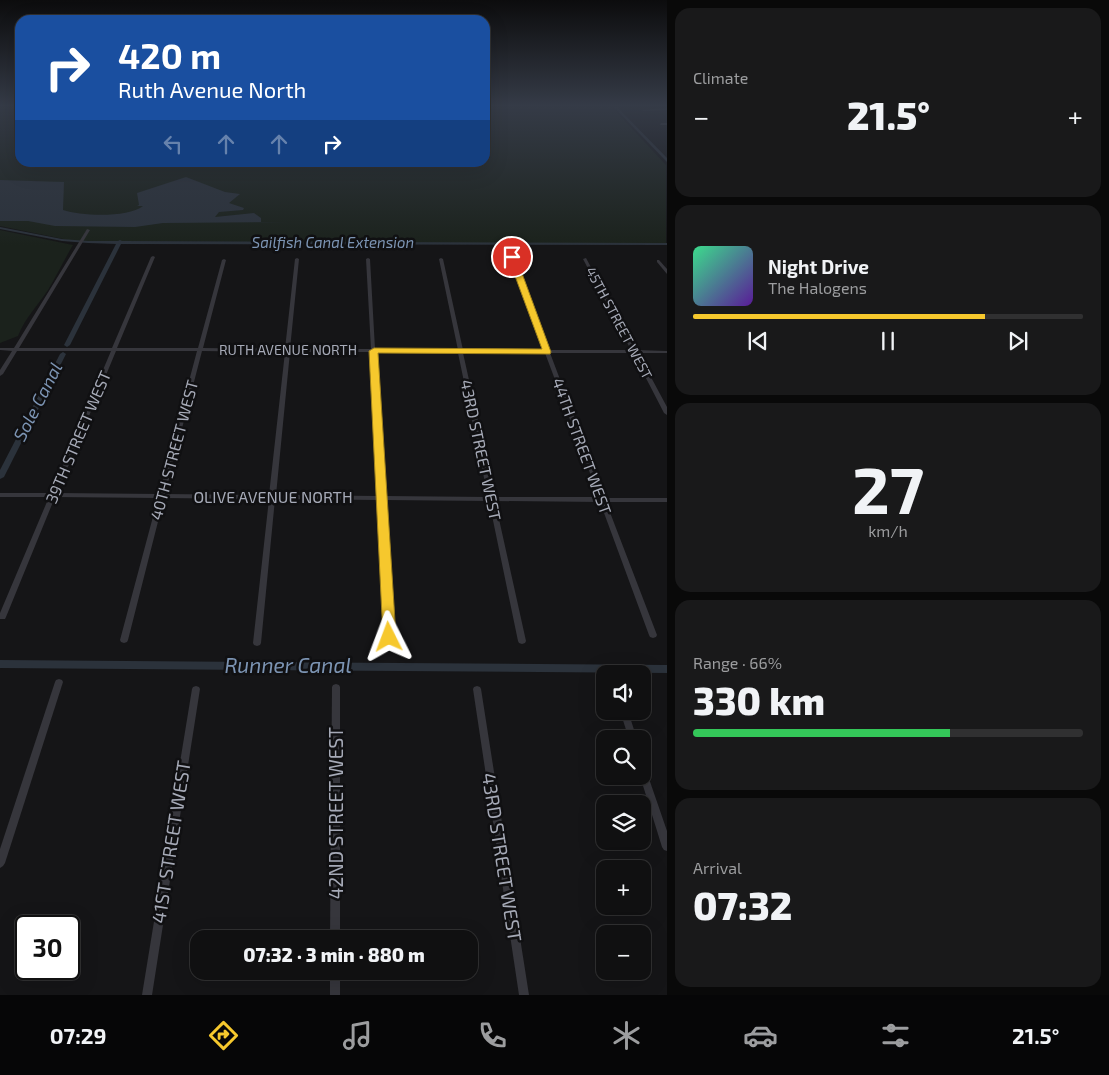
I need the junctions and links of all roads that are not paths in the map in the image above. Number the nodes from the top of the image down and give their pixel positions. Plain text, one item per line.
1 (88, 230) dead end
2 (512, 257) dead end
3 (153, 258) dead end
4 (297, 259) dead end
5 (441, 259) dead end
6 (585, 259) dead end
7 (224, 260) dead end
8 (368, 260) dead end
9 (658, 261) dead end
10 (666, 274) edge
11 (0, 349) edge
12 (15, 349) junction
13 (115, 350) junction
14 (201, 350) junction
15 (287, 351) junction
16 (374, 351) junction
17 (460, 351) junction
18 (547, 352) junction
19 (634, 352) junction
20 (666, 352) edge
21 (0, 374) edge
22 (666, 413) edge
23 (0, 495) edge
24 (53, 495) junction
25 (163, 496) junction
26 (272, 497) junction
27 (382, 498) junction
28 (492, 498) junction
29 (603, 499) junction
30 (666, 500) edge
31 (2, 617) dead end
32 (653, 635) dead end
33 (389, 637) dead end
34 (124, 640) dead end
35 (522, 641) dead end
36 (257, 642) dead end
37 (58, 682) dead end
38 (336, 687) dead end
39 (196, 689) dead end
40 (477, 689) dead end
41 (647, 785) edge
42 (666, 847) edge
43 (0, 863) edge
44 (335, 930) edge
45 (335, 980) edge
46 (146, 995) edge
47 (335, 995) edge
48 (524, 995) edge

1 - 12 street
2 - 18 street, 44TH STREET WEST
3 - 13 street, 39TH STREET WEST
4 - 15 street
5 - 17 street, 43RD STREET WEST
6 - 19 street, 45TH STREET WEST
7 - 14 street, 40TH STREET WEST
8 - 16 street
9 - 10 street
11 - 12 street, RUTH AVENUE NORTH
12 - 13 street, RUTH AVENUE NORTH
12 - 21 street
13 - 14 street, RUTH AVENUE NORTH
13 - 24 street, 39TH STREET WEST
14 - 15 street, RUTH AVENUE NORTH
14 - 25 street, 40TH STREET WEST
15 - 16 street, RUTH AVENUE NORTH
15 - 26 street
16 - 17 street, RUTH AVENUE NORTH
16 - 27 street
17 - 18 street, RUTH AVENUE NORTH
17 - 28 street, 43RD STREET WEST
18 - 19 street, RUTH AVENUE NORTH
18 - 29 street, 44TH STREET WEST
19 - 20 street, RUTH AVENUE NORTH
19 - 22 street, 45TH STREET WEST
23 - 24 street, OLIVE AVENUE NORTH
24 - 25 street, OLIVE AVENUE NORTH
24 - 31 street, 39TH STREET WEST
25 - 26 street, OLIVE AVENUE NORTH
25 - 34 street, 40TH STREET WEST
26 - 27 street, OLIVE AVENUE NORTH
26 - 36 street
27 - 28 street, OLIVE AVENUE NORTH
27 - 33 street
28 - 29 street, OLIVE AVENUE NORTH
28 - 35 street, 43RD STREET WEST
29 - 30 street, OLIVE AVENUE NORTH
29 - 32 street, 44TH STREET WEST
37 - 43 street
38 - 44 street, 42ND STREET WEST
39 - 46 street, 41ST STREET WEST
40 - 48 street, 43RD STREET WEST
41 - 42 street
45 - 47 street

